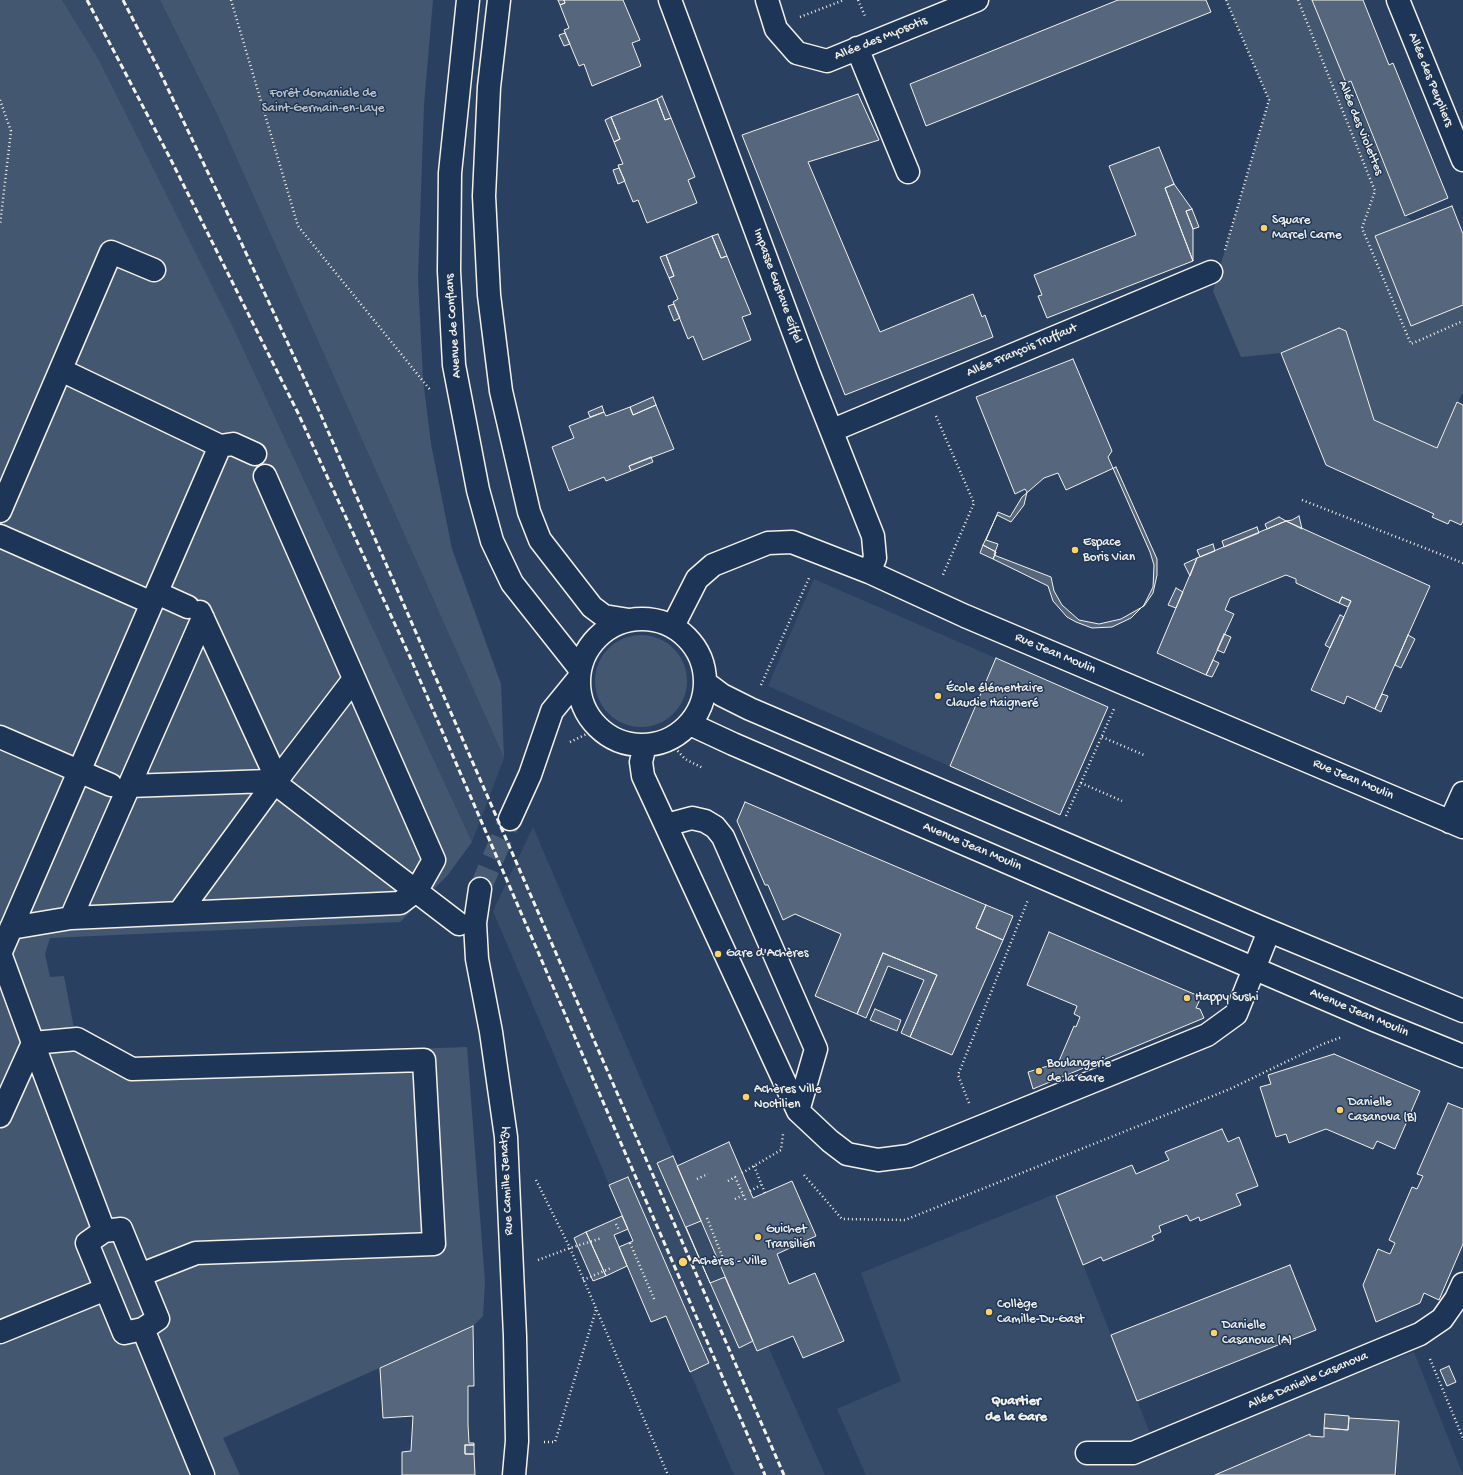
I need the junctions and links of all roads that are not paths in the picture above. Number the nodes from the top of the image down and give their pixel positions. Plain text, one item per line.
1 (468, 0) edge
2 (499, 0) edge
3 (670, 0) edge
4 (767, 0) edge
5 (977, 0) edge
6 (1398, 0) edge
7 (857, 48) junction
8 (1463, 160) edge
9 (908, 172) dead end
10 (154, 270) dead end
11 (1210, 272) dead end
12 (61, 370) junction
13 (832, 430) junction
14 (220, 446) junction
15 (255, 454) dead end
16 (265, 476) dead end
17 (0, 511) edge
18 (0, 536) edge
19 (869, 572) junction
20 (154, 598) junction
21 (197, 613) junction
22 (629, 620) junction
23 (673, 626) junction
24 (580, 674) junction
25 (354, 679) junction
26 (706, 683) junction
27 (690, 724) junction
28 (0, 737) edge
29 (645, 745) junction
30 (79, 772) junction
31 (275, 782) junction
32 (120, 786) junction
33 (1463, 794) edge
34 (510, 819) tunnel mouth
35 (666, 825) junction
36 (1457, 825) edge
37 (480, 889) tunnel mouth
38 (417, 890) junction
39 (179, 913) junction
40 (71, 918) junction
41 (459, 924) dead end
42 (11, 928) junction
43 (1269, 931) junction
44 (0, 953) edge
45 (1255, 968) junction
46 (1463, 1011) edge
47 (33, 1043) junction
48 (1463, 1056) edge
49 (798, 1111) junction
50 (0, 1116) edge
51 (104, 1231) junction
52 (140, 1276) junction
53 (1463, 1284) edge
54 (106, 1289) junction
55 (143, 1330) junction
56 (0, 1332) edge
57 (517, 1441) junction
58 (1087, 1453) dead end
59 (203, 1475) edge
60 (514, 1475) edge
61 (520, 1475) edge

1 - 24 street, Avenue de Conflans
2 - 22 street
3 - 13 street, Impasse Gustave Eiffel
4 - 7 street, Allée des Myosotis
5 - 7 street, Allée des Myosotis
6 - 8 street, Allée des Peupliers
7 - 9 street
10 - 12 street
11 - 13 street, Allée François Truffaut
12 - 14 street
12 - 17 street
13 - 19 street, Impasse Gustave Eiffel
14 - 15 street
14 - 20 street
16 - 25 street
18 - 20 street
19 - 23 street, Rue Jean Moulin
19 - 36 street, Rue Jean Moulin
20 - 21 street
20 - 30 street
21 - 31 street
21 - 32 street
22 - 23 street
22 - 24 street
23 - 26 street
24 - 29 street
24 - 34 street
25 - 31 street
25 - 38 street
26 - 27 street
26 - 43 street
27 - 29 street
27 - 45 street, Avenue Jean Moulin
28 - 30 street
29 - 35 street
30 - 32 street
30 - 42 street
31 - 32 street
31 - 38 street
31 - 39 street
32 - 40 street
33 - 36 street
35 - 49 street
35 - 49 street
37 - 57 street, Rue Camille Jenatzy
38 - 39 street
38 - 41 street
39 - 40 street
40 - 42 street
42 - 44 street
43 - 45 street
43 - 46 street
44 - 47 street
45 - 48 street, Avenue Jean Moulin
45 - 49 street
47 - 50 street
47 - 51 street
47 - 52 street
51 - 52 street
51 - 54 street
52 - 55 street
53 - 58 street, Allée Danielle Casanova
54 - 55 street
54 - 56 street
55 - 59 street
57 - 60 street, Rue Camille Jenatzy
57 - 61 street

